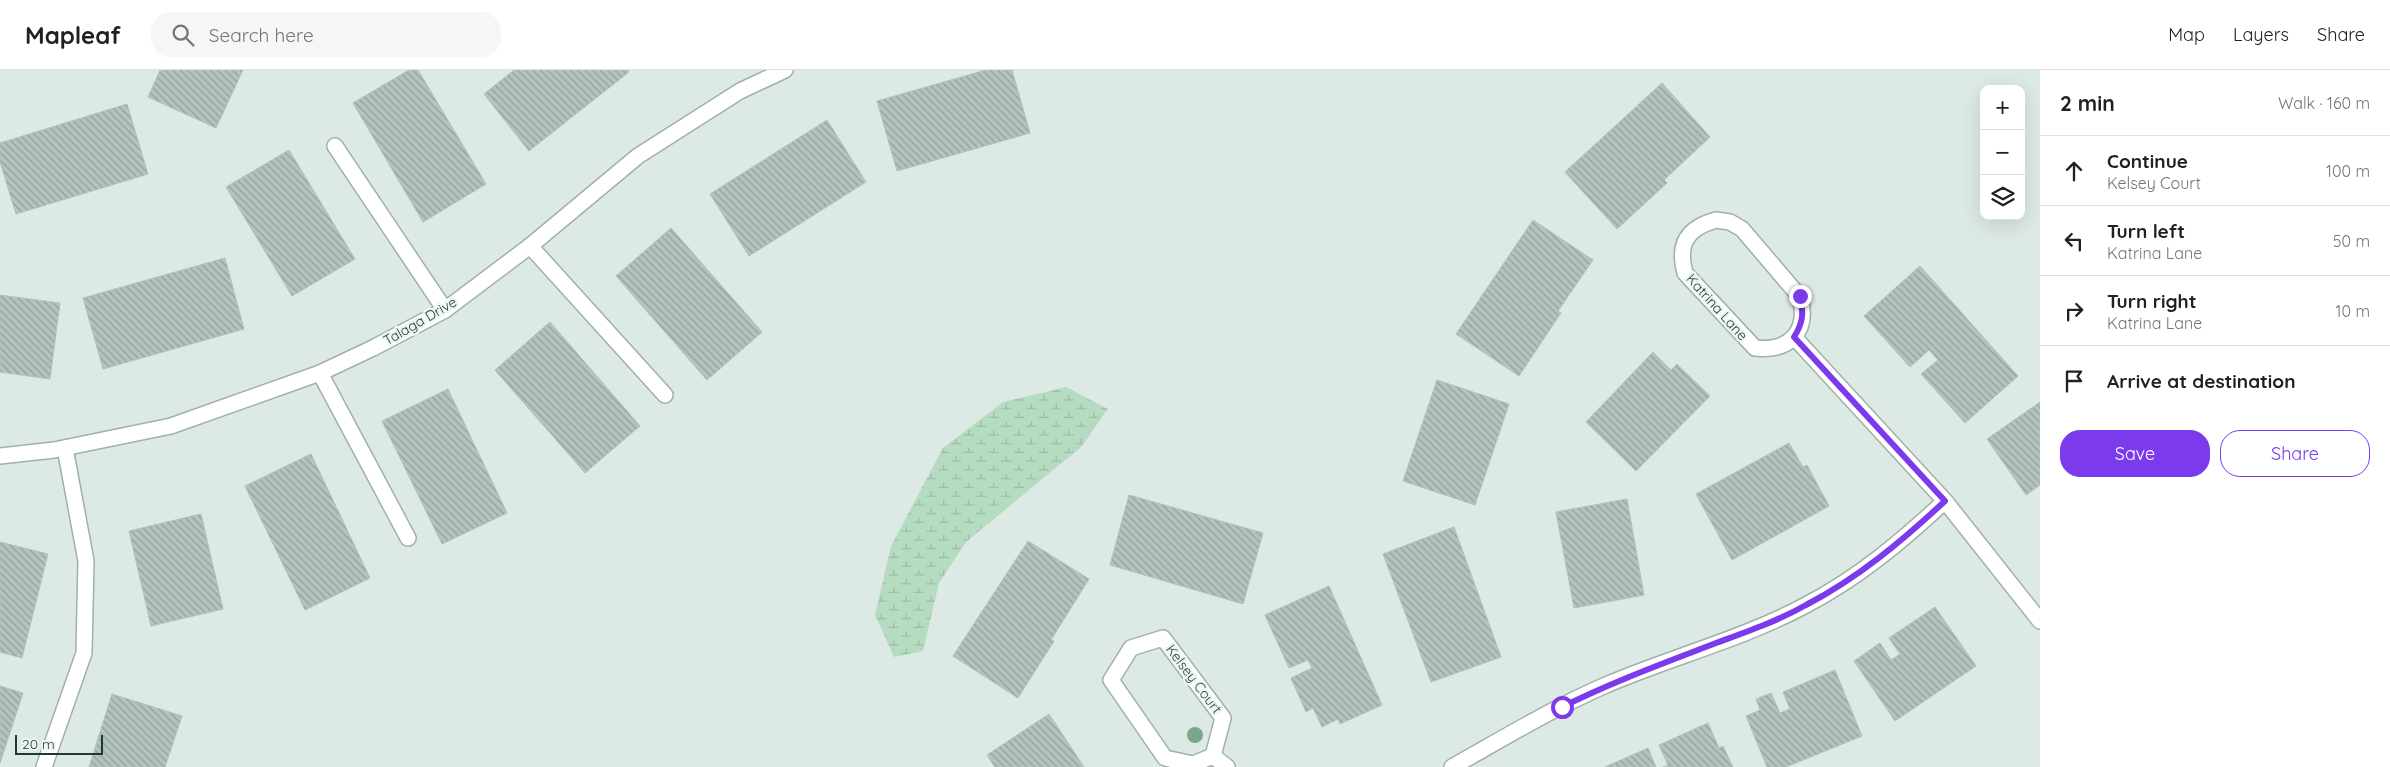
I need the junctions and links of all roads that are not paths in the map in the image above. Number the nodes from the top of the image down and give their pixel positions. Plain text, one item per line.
1 (786, 70) edge
2 (335, 146) dead end
3 (530, 246) junction
4 (445, 310) junction
5 (1794, 337) junction
6 (320, 373) junction
7 (665, 395) dead end
8 (65, 448) junction
9 (0, 456) edge
10 (1945, 501) junction
11 (408, 538) dead end
12 (2040, 621) edge
13 (1213, 756) junction
14 (44, 767) edge
15 (1227, 767) edge
16 (1452, 767) edge

1 - 3 street, Talaga Drive
2 - 4 street
3 - 4 street, Talaga Drive
3 - 7 street
4 - 6 street, Talaga Drive
5 - 5 street, Katrina Lane
5 - 10 street
6 - 8 street, Talaga Drive
6 - 11 street
8 - 9 street, Talaga Drive
8 - 14 street
10 - 12 street
10 - 16 street
13 - 13 street, Kelsey Court
13 - 15 street

